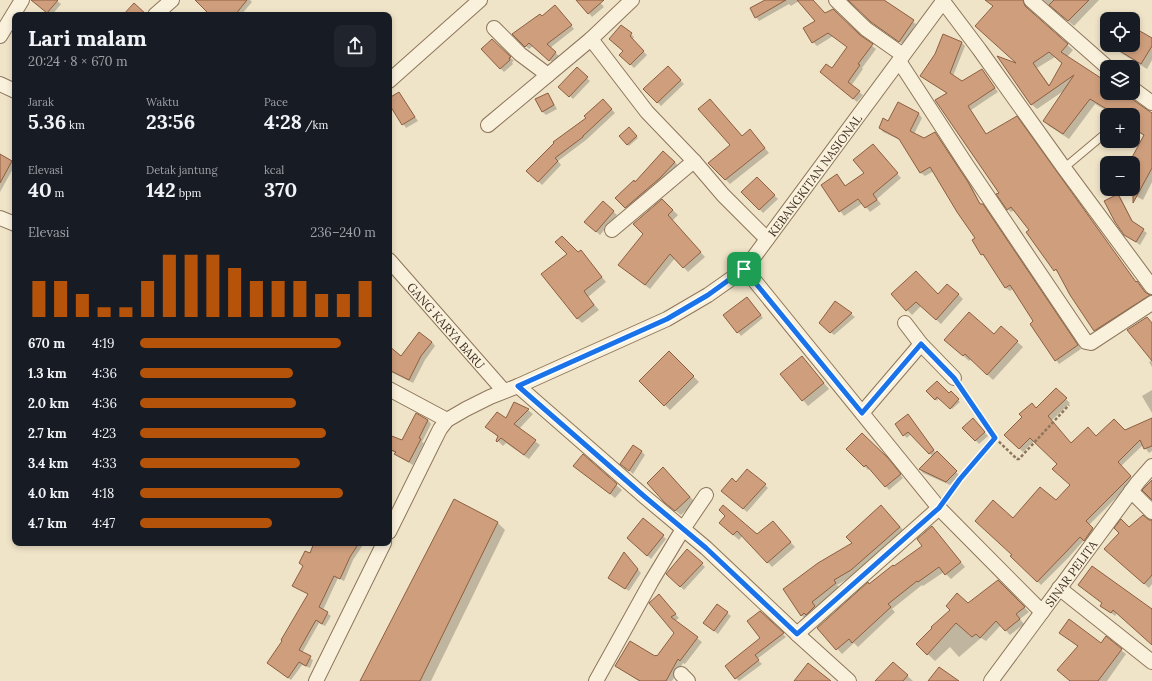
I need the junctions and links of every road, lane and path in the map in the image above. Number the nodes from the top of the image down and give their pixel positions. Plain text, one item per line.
1 (22, 0) edge
2 (172, 0) edge
3 (480, 0) edge
4 (632, 0) edge
5 (836, 0) edge
6 (943, 0) edge
7 (1031, 0) edge
8 (15, 12) edge
9 (158, 12) edge
10 (12, 16) edge
11 (494, 28) dead end
12 (0, 36) edge
13 (591, 39) junction
14 (901, 58) junction
15 (1100, 61) edge
16 (548, 75) junction
17 (392, 78) edge
18 (0, 84) edge
19 (12, 90) edge
20 (1140, 94) edge
21 (1152, 103) edge
22 (488, 125) dead end
23 (1100, 138) edge
24 (694, 161) junction
25 (1064, 168) junction
26 (0, 218) edge
27 (12, 223) edge
28 (612, 230) dead end
29 (767, 239) junction
30 (392, 267) edge
31 (744, 269) junction
32 (1152, 287) edge
33 (1152, 303) edge
34 (905, 323) dead end
35 (921, 344) junction
36 (954, 378) joint
37 (518, 386) junction
38 (392, 391) edge
39 (504, 392) junction
40 (1069, 405) dead end
41 (862, 413) junction
42 (447, 420) junction
43 (995, 438) junction
44 (1152, 466) edge
45 (1131, 491) junction
46 (706, 495) dead end
47 (939, 508) junction
48 (1152, 512) edge
49 (392, 526) edge
50 (683, 529) junction
51 (383, 546) edge
52 (1059, 588) junction
53 (1042, 612) junction
54 (797, 634) junction
55 (1152, 662) edge
56 (316, 681) edge
57 (596, 681) edge
58 (849, 681) edge
59 (991, 681) edge

1 - 8 street
2 - 9 street
3 - 17 street
4 - 13 street
5 - 14 street
6 - 14 street, KEBANGKITAN NASIONAL
6 - 25 street
7 - 15 street
10 - 12 street
11 - 16 street
13 - 16 street
13 - 24 street
14 - 29 street, KEBANGKITAN NASIONAL
14 - 33 street
16 - 22 street
18 - 19 street
20 - 21 street
23 - 25 lane
24 - 28 street
24 - 29 street
25 - 32 street
26 - 27 street
29 - 31 street, KEBANGKITAN NASIONAL
30 - 39 street, GANG KARYA BARU
31 - 37 street, KEBANGKITAN NASIONAL
31 - 41 street
34 - 35 street
35 - 36 street
35 - 41 street
36 - 43 path
37 - 39 street, KEBANGKITAN NASIONAL
37 - 50 street
38 - 42 street
39 - 42 street, KEBANGKITAN NASIONAL
40 - 43 path
41 - 47 street
42 - 49 street, KEBANGKITAN NASIONAL
43 - 47 path
44 - 45 street, SINAR PELITA
45 - 48 street
45 - 52 street, SINAR PELITA
46 - 50 street
47 - 53 street
47 - 54 street
50 - 54 street
50 - 57 street
51 - 56 street
52 - 53 street, SINAR PELITA
52 - 55 street
53 - 59 street, SINAR PELITA
54 - 58 street

